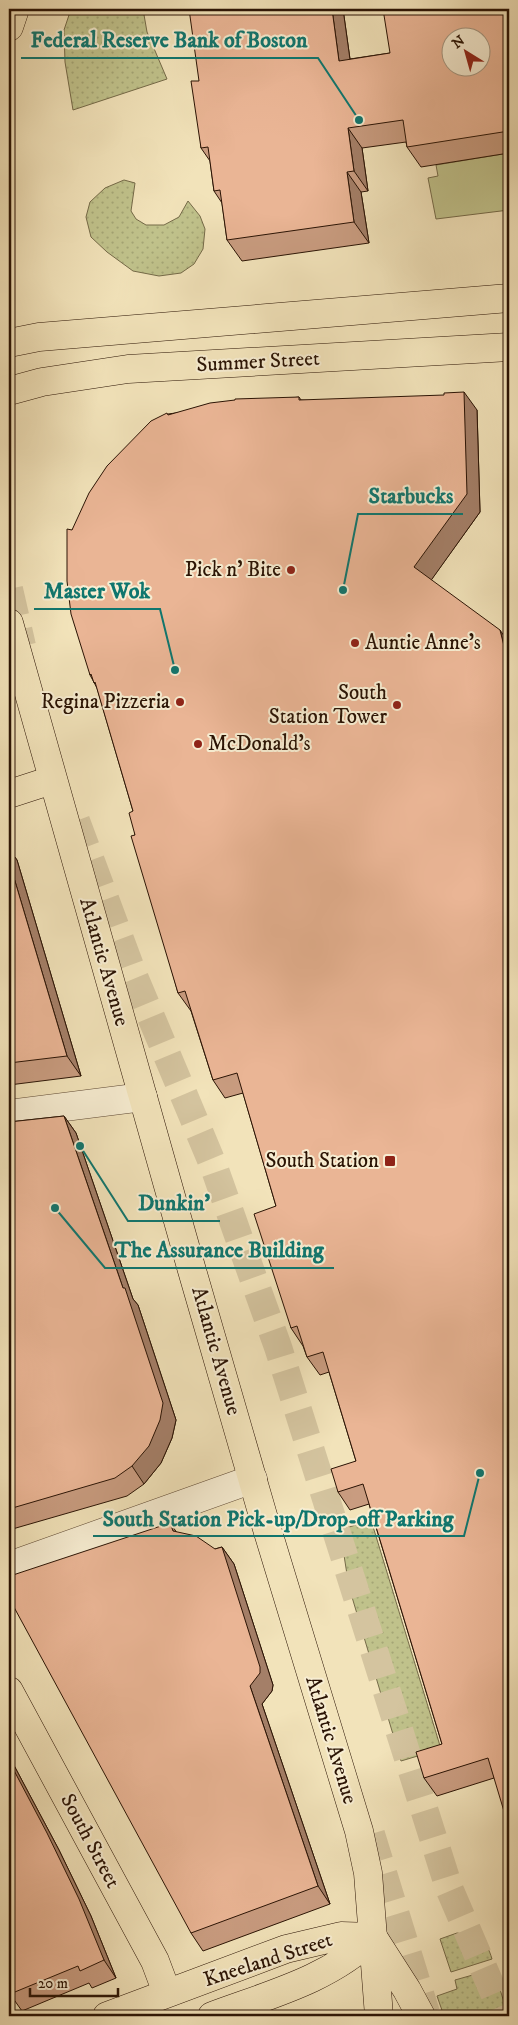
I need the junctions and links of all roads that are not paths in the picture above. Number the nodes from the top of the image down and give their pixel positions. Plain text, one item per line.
1 (15, 9) edge
2 (9, 27) edge
3 (509, 298) edge
4 (9, 343) edge
5 (509, 347) edge
6 (9, 391) edge
7 (9, 623) tunnel mouth
8 (52, 780) junction
9 (9, 794) edge
10 (143, 1098) junction
11 (9, 1114) edge
12 (253, 1479) junction
13 (9, 1566) edge
14 (9, 1691) edge
15 (373, 1937) junction
16 (167, 1993) junction
17 (107, 2016) edge
18 (212, 2016) edge
19 (380, 2016) edge
20 (421, 2016) edge

1 - 2 main road
3 - 4 main road, Summer Street
5 - 6 main road, Summer Street
7 - 8 main road, Atlantic Avenue
8 - 9 main road
8 - 10 main road, Atlantic Avenue
10 - 11 street
10 - 12 main road, Atlantic Avenue
12 - 13 street
12 - 15 main road, Atlantic Avenue
14 - 16 main road, South Street
15 - 16 main road, Kneeland Street
15 - 18 main road, Kneeland Street
15 - 19 main road, Atlantic Avenue
15 - 20 main road
16 - 17 main road, Kneeland Street

